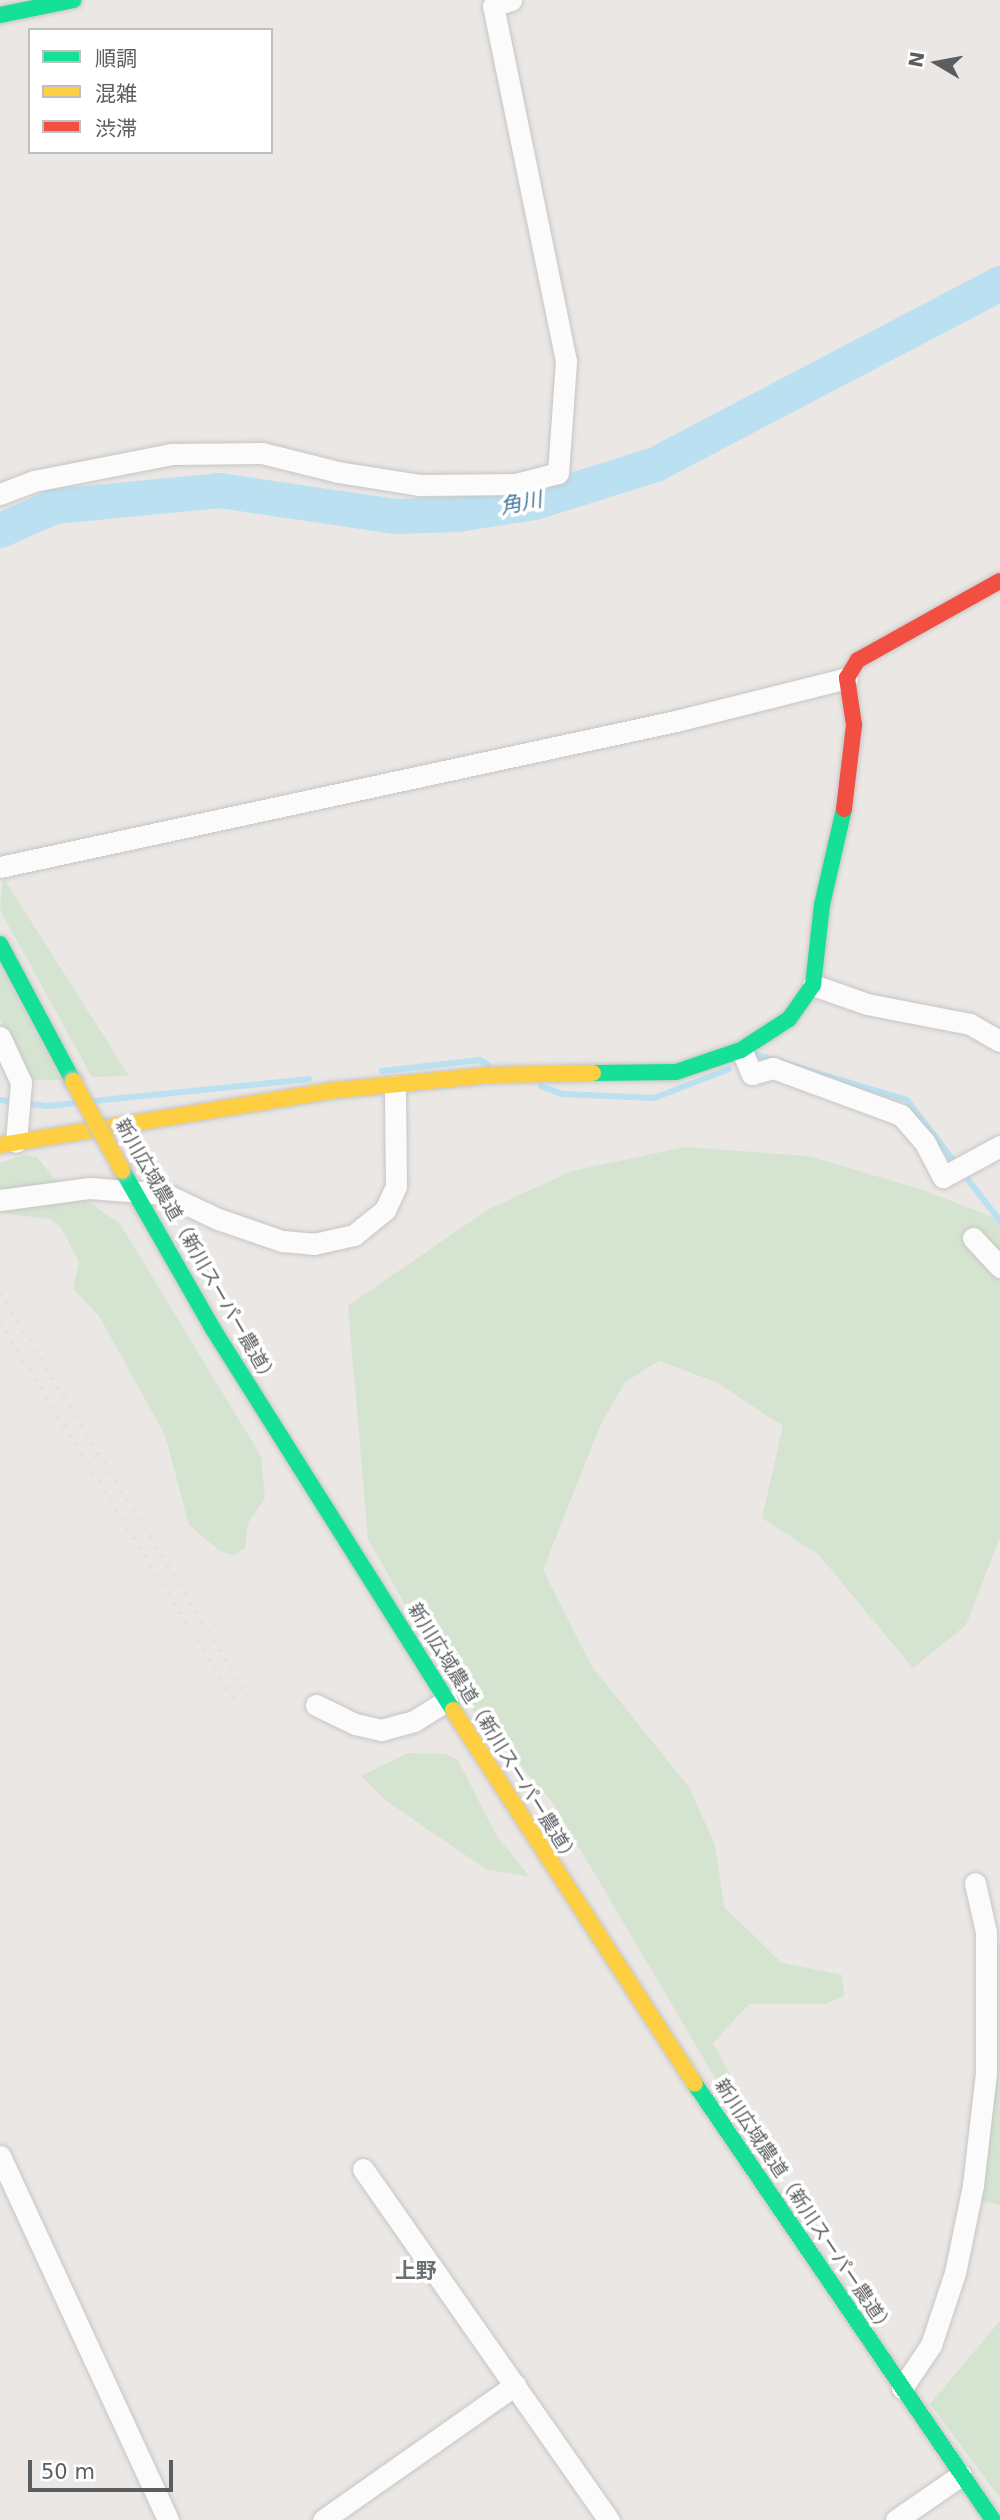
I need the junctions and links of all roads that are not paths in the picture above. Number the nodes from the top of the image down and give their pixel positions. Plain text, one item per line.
1 (73, 0) edge
2 (511, 0) edge
3 (0, 15) edge
4 (0, 494) edge
5 (1000, 581) edge
6 (848, 678) junction
7 (0, 867) edge
8 (0, 944) edge
9 (813, 985) junction
10 (0, 1037) edge
11 (1000, 1041) edge
12 (741, 1051) junction
13 (395, 1086) junction
14 (8, 1143) edge
15 (1000, 1146) edge
16 (132, 1192) junction
17 (0, 1200) edge
18 (972, 1238) dead end
19 (1000, 1267) edge
20 (446, 1700) junction
21 (316, 1705) dead end
22 (975, 1883) dead end
23 (0, 2156) edge
24 (363, 2169) dead end
25 (515, 2385) junction
26 (902, 2388) junction
27 (961, 2475) junction
28 (168, 2520) edge
29 (323, 2520) edge
30 (609, 2520) edge
31 (896, 2520) edge
32 (993, 2520) edge

1 - 3 street
2 - 4 street
5 - 6 street
6 - 7 street
6 - 9 street
8 - 16 street, 新川広域農道（新川スーパー農道）, bridge
9 - 11 street
9 - 12 street
10 - 14 street
12 - 13 street
12 - 15 street
13 - 14 street
13 - 16 street
16 - 17 street
16 - 20 street, 新川広域農道（新川スーパー農道）
18 - 19 street
20 - 21 street
20 - 26 street, 新川広域農道（新川スーパー農道）
22 - 26 street
23 - 28 street
24 - 25 street
25 - 29 street
25 - 30 street
26 - 27 street, 新川広域農道（新川スーパー農道）
27 - 31 street
27 - 32 street, 新川広域農道（新川スーパー農道）

